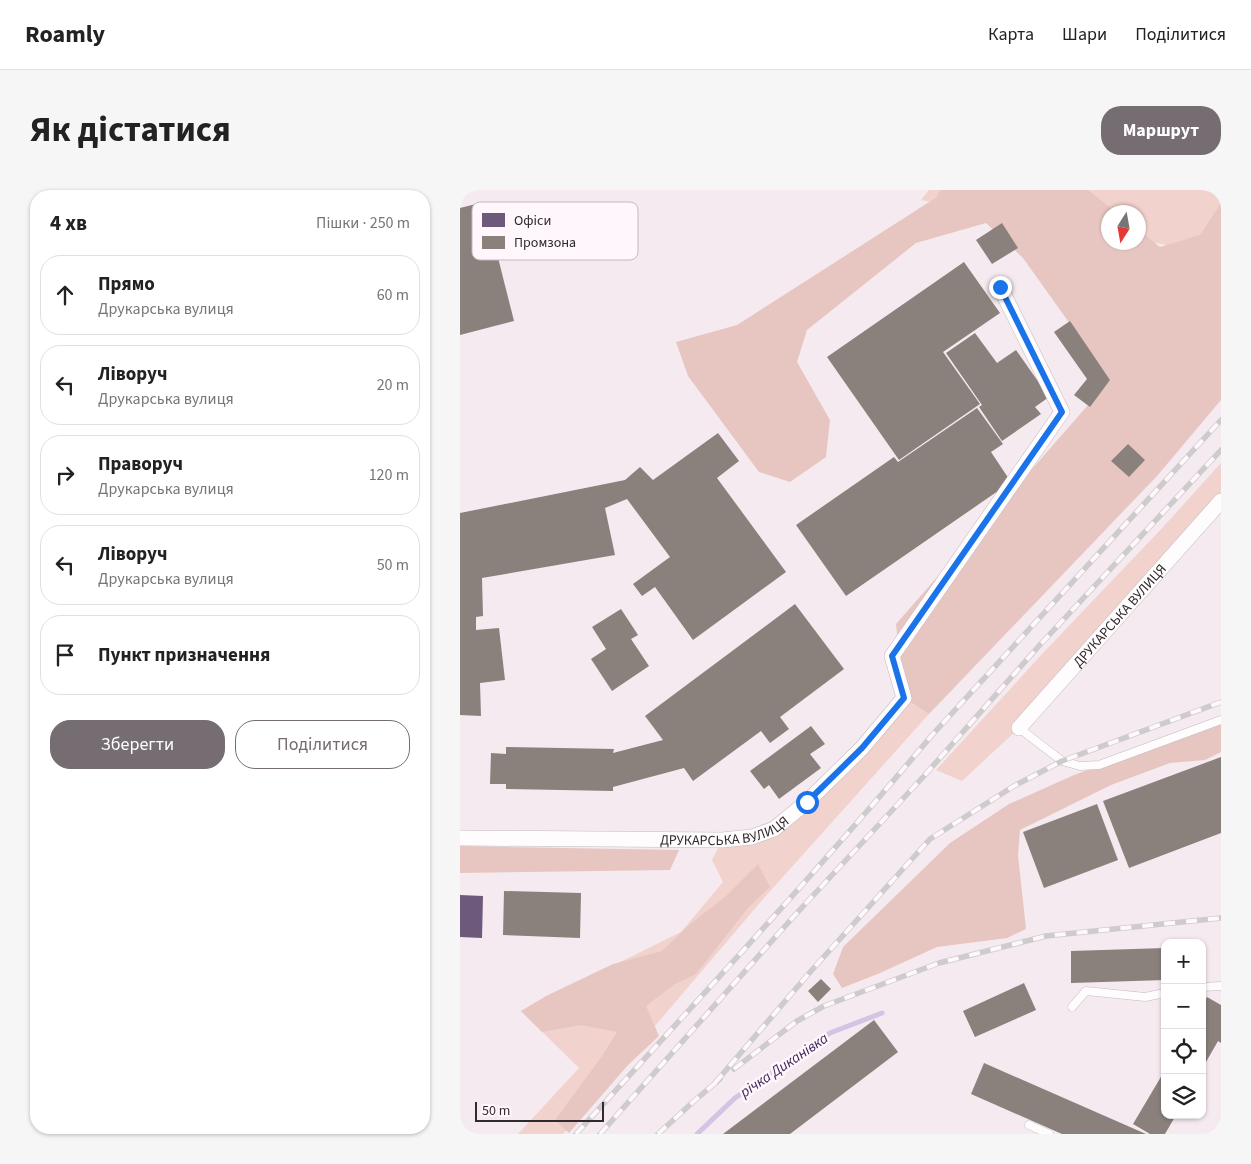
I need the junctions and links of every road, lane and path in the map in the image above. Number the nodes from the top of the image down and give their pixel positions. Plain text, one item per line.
1 (1000, 287) dead end
2 (1221, 501) edge
3 (1221, 720) edge
4 (1019, 728) joint
5 (460, 838) edge
6 (1221, 986) edge
7 (1206, 987) edge
8 (1161, 995) edge
9 (1072, 1008) dead end
10 (1029, 1125) dead end
11 (1049, 1134) edge

1 - 5 street, ДРУКАРСЬКА ВУЛИЦЯ
2 - 4 street, ДРУКАРСЬКА ВУЛИЦЯ
3 - 4 lane
6 - 7 lane
8 - 9 lane
10 - 11 lane

